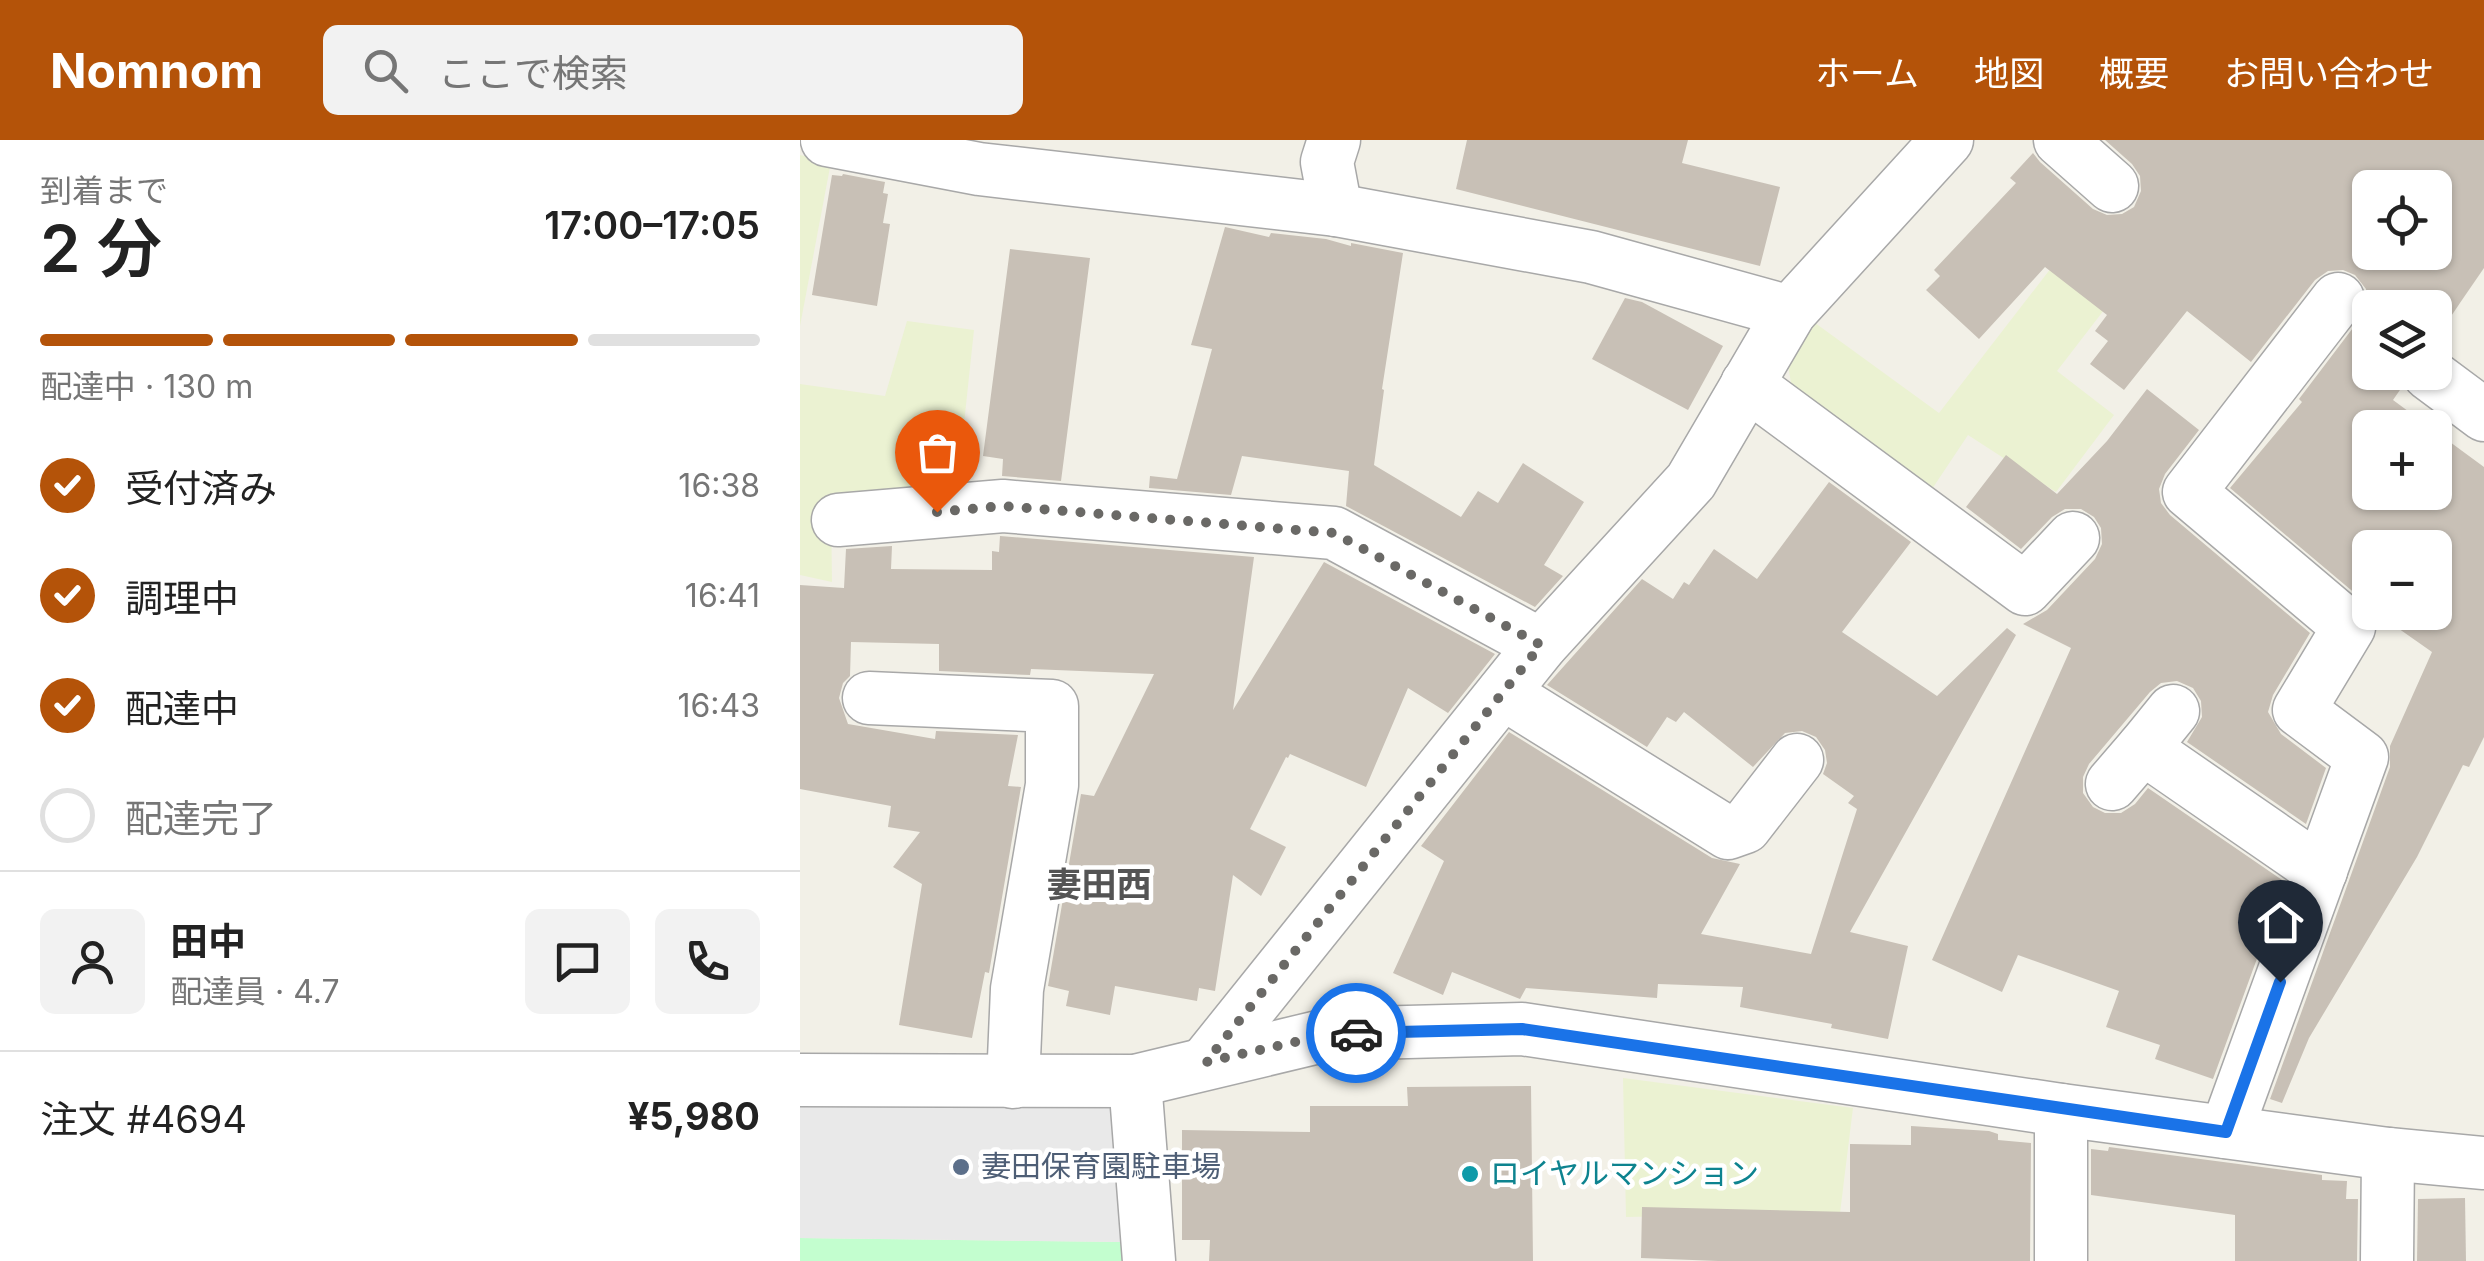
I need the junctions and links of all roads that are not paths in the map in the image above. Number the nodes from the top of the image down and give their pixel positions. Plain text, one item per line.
1 (827, 140) edge
2 (1334, 140) edge
3 (1947, 140) edge
4 (2060, 140) edge
5 (1108, 163) edge
6 (2112, 186) dead end
7 (1336, 210) junction
8 (2338, 299) dead end
9 (1790, 312) junction
10 (1747, 384) junction
11 (2450, 390) edge
12 (2484, 415) edge
13 (838, 520) dead end
14 (2073, 538) dead end
15 (1541, 645) junction
16 (1503, 694) junction
17 (869, 698) dead end
18 (2142, 748) dead end
19 (1797, 760) dead end
20 (2321, 870) junction
21 (1206, 1062) junction
22 (800, 1080) edge
23 (1135, 1081) junction
24 (1012, 1082) junction
25 (2062, 1110) junction
26 (2226, 1132) junction
27 (2388, 1154) junction
28 (2484, 1163) edge
29 (1148, 1261) edge
30 (2060, 1261) edge
31 (2387, 1261) edge

1 - 5 street
2 - 7 street
3 - 9 street
4 - 6 street
5 - 7 street
7 - 9 street
8 - 20 street
9 - 10 street
10 - 14 street
10 - 15 street
11 - 12 street
13 - 15 street
15 - 16 street
16 - 19 street
16 - 21 street
17 - 24 street
18 - 20 street
20 - 26 street
21 - 23 street
21 - 25 street
22 - 24 street
23 - 24 street
23 - 29 street
25 - 26 street
25 - 30 street
26 - 27 street
27 - 28 street
27 - 31 street

